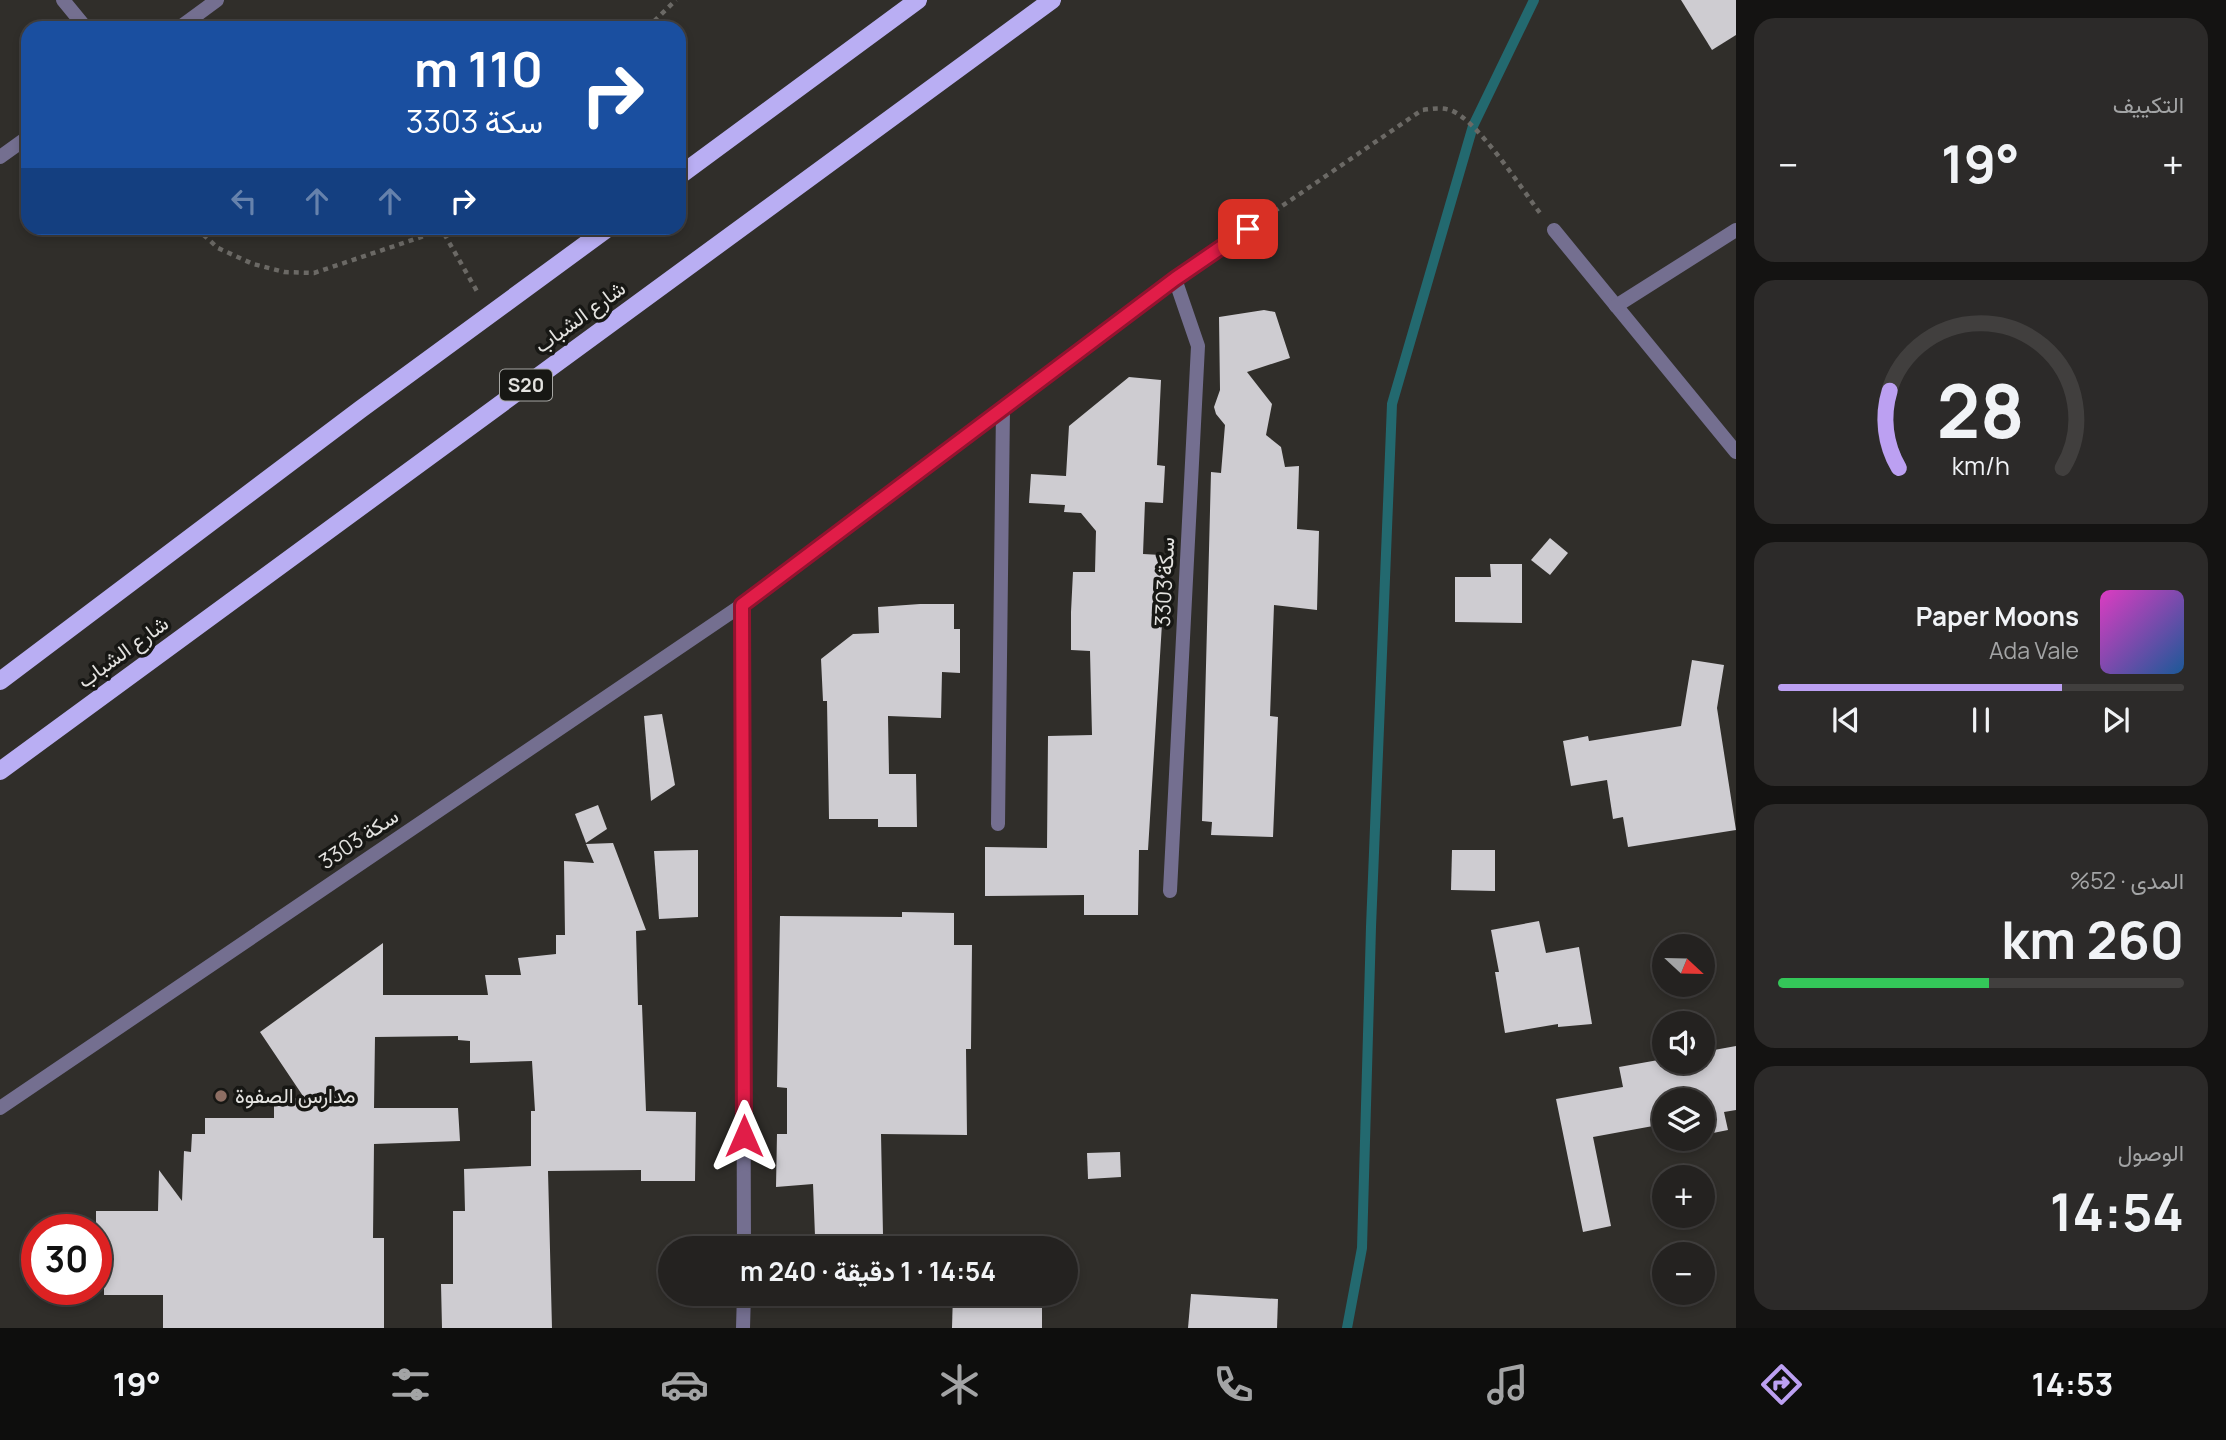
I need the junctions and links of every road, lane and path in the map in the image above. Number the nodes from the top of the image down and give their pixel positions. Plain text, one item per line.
1 (63, 0) edge
2 (217, 0) edge
3 (676, 0) edge
4 (918, 0) edge
5 (1052, 0) edge
6 (80, 21) edge
7 (188, 21) edge
8 (655, 21) edge
9 (21, 142) edge
10 (0, 157) edge
11 (686, 171) edge
12 (1248, 229) joint
13 (1554, 230) joint
14 (1736, 230) edge
15 (203, 235) edge
16 (425, 235) edge
17 (446, 235) edge
18 (598, 235) edge
19 (1175, 279) junction
20 (1616, 306) junction
21 (491, 314) junction
22 (1003, 408) junction
23 (1736, 452) edge
24 (742, 605) junction
25 (0, 681) edge
26 (0, 771) edge
27 (998, 824) dead end
28 (1170, 891) dead end
29 (0, 1108) edge
30 (744, 1236) edge
31 (744, 1306) edge
32 (743, 1328) edge

1 - 6 street
2 - 7 street
3 - 8 path
4 - 11 main road
5 - 26 main road, شارع الشباب / S20
9 - 10 street
12 - 13 path
12 - 19 street, سكة 3303
13 - 20 street
14 - 20 street
15 - 16 path
17 - 21 path
18 - 21 main road
19 - 22 street, سكة 3303
19 - 28 street, سكة 3303
20 - 23 street
21 - 25 main road
22 - 24 street, سكة 3303
22 - 27 street
24 - 29 street, سكة 3303
24 - 30 street
31 - 32 street

